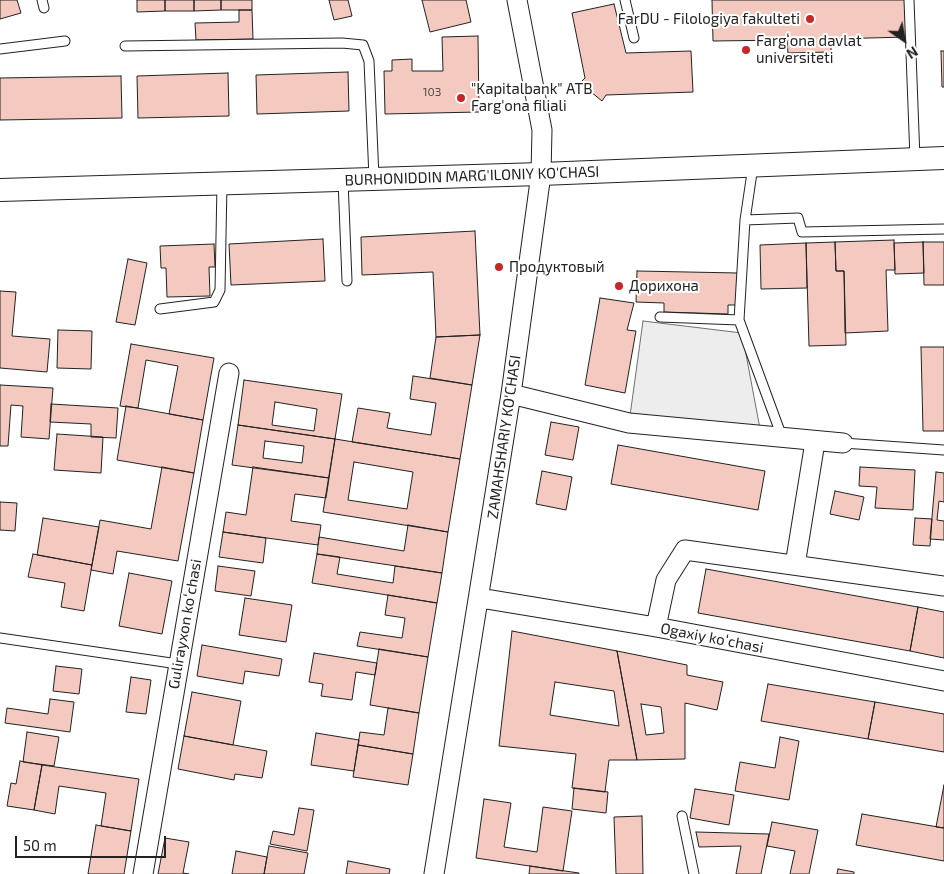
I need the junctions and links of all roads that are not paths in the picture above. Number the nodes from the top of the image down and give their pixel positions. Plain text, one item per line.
1 (517, 0) edge
2 (625, 0) edge
3 (910, 0) edge
4 (634, 38) dead end
5 (65, 40) dead end
6 (125, 46) dead end
7 (0, 49) edge
8 (944, 158) edge
9 (914, 159) junction
10 (753, 166) junction
11 (541, 174) junction
12 (374, 179) junction
13 (343, 180) junction
14 (222, 183) junction
15 (0, 190) edge
16 (745, 220) junction
17 (944, 229) edge
18 (347, 281) dead end
19 (160, 309) dead end
20 (660, 318) dead end
21 (739, 320) junction
22 (229, 373) dead end
23 (511, 394) junction
24 (783, 438) junction
25 (815, 442) junction
26 (842, 443) joint
27 (944, 450) edge
28 (795, 565) junction
29 (944, 586) edge
30 (480, 598) junction
31 (656, 627) junction
32 (0, 638) edge
33 (178, 664) junction
34 (944, 681) edge
35 (682, 816) dead end
36 (143, 874) edge
37 (434, 874) edge
38 (694, 874) edge

1 - 11 street, ZAMAHSHARIY KO'CHASI
2 - 4 lane
3 - 9 lane
5 - 7 lane
6 - 12 lane
8 - 9 street, BURHONIDDIN MARG'ILONIY KO'CHASI
9 - 10 street, BURHONIDDIN MARG'ILONIY KO'CHASI
10 - 11 street, BURHONIDDIN MARG'ILONIY KO'CHASI
10 - 16 lane
11 - 12 street, BURHONIDDIN MARG'ILONIY KO'CHASI
11 - 23 street, ZAMAHSHARIY KO'CHASI
12 - 13 street, BURHONIDDIN MARG'ILONIY KO'CHASI
13 - 14 street, BURHONIDDIN MARG'ILONIY KO'CHASI
13 - 18 lane
14 - 15 street, BURHONIDDIN MARG'ILONIY KO'CHASI
14 - 19 lane
16 - 17 lane
16 - 21 lane
20 - 21 lane
21 - 24 lane
22 - 33 street, Gulirayxon koʻchasi
23 - 24 street
23 - 30 street, ZAMAHSHARIY KO'CHASI
24 - 25 street
25 - 26 street
25 - 28 street
26 - 27 lane
28 - 29 street
28 - 31 street
30 - 31 street, Ogaxiy koʻchasi
30 - 37 street, ZAMAHSHARIY KO'CHASI
31 - 34 street, Ogaxiy koʻchasi
32 - 33 lane
33 - 36 street, Gulirayxon koʻchasi
35 - 38 lane

